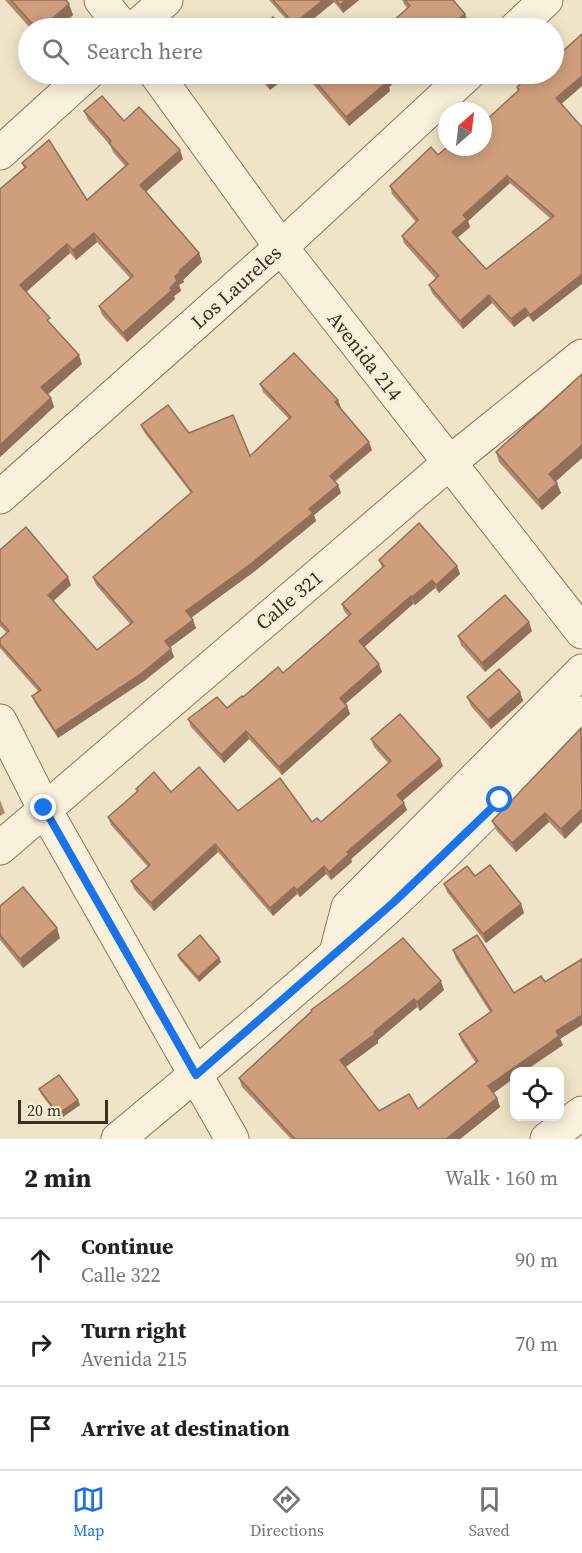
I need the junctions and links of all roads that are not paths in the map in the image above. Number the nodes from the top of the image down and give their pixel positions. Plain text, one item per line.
1 (101, 0) edge
2 (166, 0) edge
3 (546, 0) edge
4 (115, 18) edge
5 (146, 18) edge
6 (527, 18) edge
7 (76, 84) edge
8 (163, 84) edge
9 (457, 84) edge
10 (0, 153) edge
11 (281, 248) junction
12 (582, 356) edge
13 (449, 463) junction
14 (0, 497) edge
15 (582, 632) edge
16 (582, 671) edge
17 (582, 713) edge
18 (0, 720) edge
19 (44, 808) junction
20 (0, 848) edge
21 (336, 953) junction
22 (196, 1075) junction
23 (582, 1113) edge
24 (118, 1139) edge
25 (232, 1139) edge
26 (547, 1139) edge

1 - 4 street
2 - 5 street
3 - 6 street
7 - 10 street
8 - 11 street, Avenida 214
9 - 11 street, Los Laureles
11 - 13 street, Avenida 214
11 - 14 street, Los Laureles
12 - 13 street, Calle 321
13 - 15 street, Avenida 214
13 - 19 street, Calle 321
16 - 21 street
17 - 21 street
18 - 19 street
19 - 20 street, Calle 321
19 - 22 street
21 - 22 street
22 - 24 street
22 - 25 street
23 - 26 street

